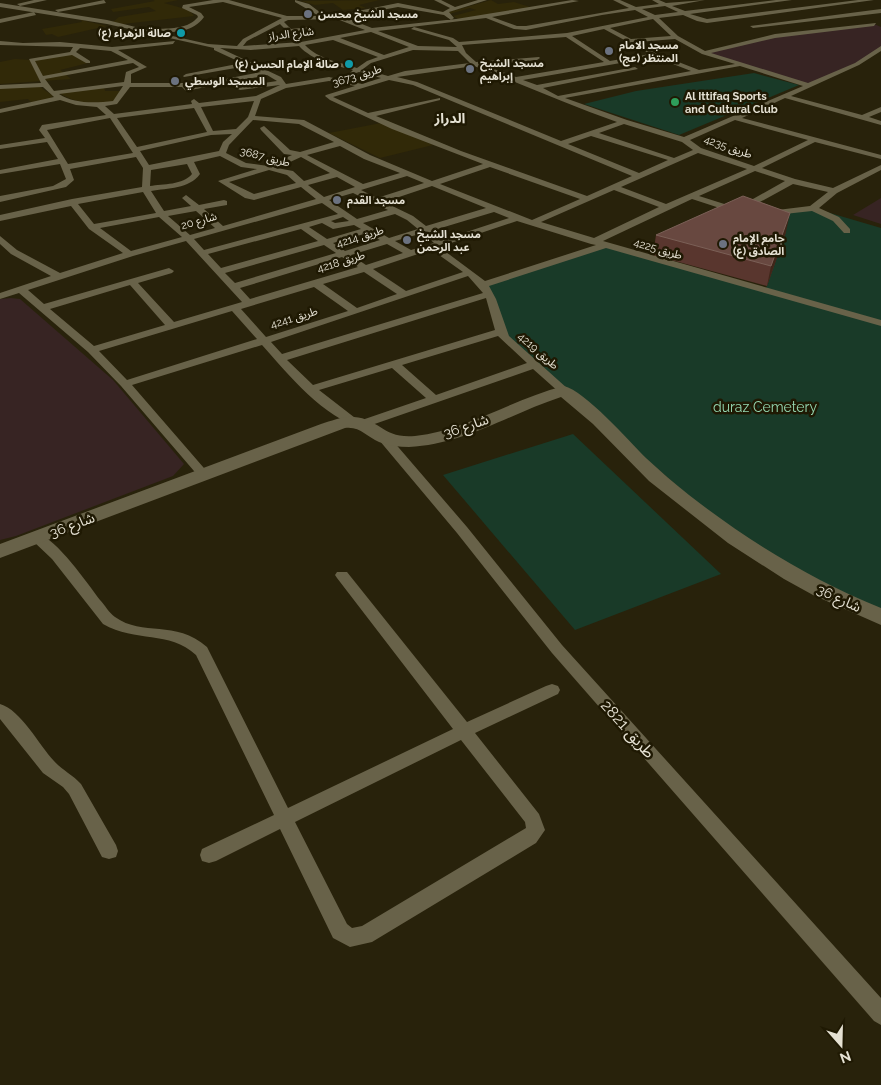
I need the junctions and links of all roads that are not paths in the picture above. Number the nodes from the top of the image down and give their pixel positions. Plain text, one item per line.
1 (44, 0) edge
2 (71, 0) edge
3 (223, 0) edge
4 (438, 0) edge
5 (484, 0) edge
6 (535, 0) edge
7 (575, 0) edge
8 (655, 0) edge
9 (693, 0) edge
10 (702, 0) edge
11 (731, 0) edge
12 (789, 0) edge
13 (810, 0) edge
14 (871, 0) edge
15 (103, 1) edge
16 (297, 1) edge
17 (638, 1) edge
18 (776, 1) edge
19 (617, 2) edge
20 (582, 4) dead end
21 (665, 4) junction
22 (83, 5) junction
23 (745, 5) junction
24 (0, 6) edge
25 (9, 6) junction
26 (553, 6) junction
27 (826, 6) junction
28 (589, 7) dead end
29 (454, 8) junction
30 (634, 8) junction
31 (28, 9) junction
32 (714, 9) junction
33 (798, 9) junction
34 (109, 10) dead end
35 (316, 10) junction
36 (881, 10) edge
37 (45, 12) junction
38 (301, 12) dead end
39 (602, 13) junction
40 (684, 13) junction
41 (0, 14) edge
42 (61, 14) junction
43 (277, 14) junction
44 (446, 14) junction
45 (765, 14) junction
46 (850, 14) junction
47 (323, 16) junction
48 (488, 16) junction
49 (338, 17) junction
50 (654, 17) junction
51 (733, 17) junction
52 (115, 18) dead end
53 (820, 18) junction
54 (284, 19) junction
55 (0, 21) edge
56 (456, 21) junction
57 (24, 22) dead end
58 (107, 22) junction
59 (786, 22) junction
60 (624, 23) junction
61 (878, 25) edge
62 (403, 26) junction
63 (753, 26) junction
64 (604, 27) junction
65 (845, 28) junction
66 (311, 29) dead end
67 (371, 30) junction
68 (149, 32) junction
69 (811, 32) junction
70 (328, 33) dead end
71 (484, 35) dead end
72 (567, 35) junction
73 (776, 36) junction
74 (336, 37) junction
75 (676, 37) junction
76 (183, 40) junction
77 (500, 41) junction
78 (629, 41) junction
79 (0, 43) edge
80 (300, 44) junction
81 (78, 46) junction
82 (208, 46) junction
83 (266, 47) junction
84 (415, 47) junction
85 (459, 47) junction
86 (239, 48) junction
87 (881, 48) edge
88 (112, 49) junction
89 (73, 53) junction
90 (704, 53) junction
91 (227, 54) junction
92 (656, 55) junction
93 (384, 57) junction
94 (537, 58) dead end
95 (88, 62) dead end
96 (135, 62) junction
97 (608, 62) junction
98 (247, 64) junction
99 (475, 64) junction
100 (740, 65) junction
101 (580, 67) junction
102 (635, 69) dead end
103 (358, 70) junction
104 (700, 72) junction
105 (267, 73) junction
106 (549, 73) junction
107 (183, 76) dead end
108 (195, 77) junction
109 (596, 77) junction
110 (388, 78) junction
111 (336, 79) junction
112 (516, 79) junction
113 (43, 82) junction
114 (228, 82) junction
115 (568, 82) junction
116 (127, 84) junction
117 (215, 84) junction
118 (283, 84) junction
119 (808, 85) junction
120 (363, 86) junction
121 (616, 86) junction
122 (0, 87) edge
123 (185, 87) junction
124 (536, 88) junction
125 (624, 89) dead end
126 (589, 91) junction
127 (52, 93) junction
128 (785, 96) junction
129 (60, 98) junction
130 (258, 98) junction
131 (557, 98) junction
132 (438, 99) dead end
133 (96, 106) junction
134 (197, 106) junction
135 (881, 109) edge
136 (0, 111) edge
137 (367, 115) junction
138 (112, 116) junction
139 (250, 118) junction
140 (735, 118) junction
141 (862, 118) junction
142 (624, 122) junction
143 (881, 123) edge
144 (58, 124) junction
145 (264, 128) dead end
146 (239, 131) junction
147 (591, 133) junction
148 (211, 134) junction
149 (815, 139) junction
150 (49, 140) junction
151 (685, 140) junction
152 (562, 143) junction
153 (341, 144) junction
154 (0, 147) edge
155 (698, 150) junction
156 (137, 152) junction
157 (222, 152) junction
158 (302, 155) junction
159 (881, 157) edge
160 (674, 160) junction
161 (190, 161) junction
162 (64, 164) junction
163 (489, 165) junction
164 (881, 167) edge
165 (147, 168) junction
166 (269, 168) junction
167 (755, 168) junction
168 (0, 172) edge
169 (337, 174) junction
170 (405, 174) junction
171 (639, 176) junction
172 (792, 180) junction
173 (433, 183) junction
174 (302, 184) junction
175 (614, 187) junction
176 (358, 188) junction
177 (146, 190) junction
178 (834, 191) junction
179 (691, 196) junction
180 (102, 197) junction
181 (186, 198) dead end
182 (0, 199) edge
183 (323, 199) junction
184 (588, 199) junction
185 (377, 201) junction
186 (72, 202) junction
187 (224, 203) dead end
188 (666, 206) junction
189 (109, 208) dead end
190 (199, 208) junction
191 (813, 208) junction
192 (493, 209) junction
193 (396, 211) junction
194 (736, 211) junction
195 (274, 214) junction
196 (346, 214) junction
197 (162, 215) junction
198 (726, 215) edge
199 (2, 216) edge
200 (517, 218) junction
201 (323, 220) junction
202 (357, 222) junction
203 (534, 222) junction
204 (299, 226) junction
205 (92, 227) junction
206 (221, 228) junction
207 (368, 230) junction
208 (425, 230) junction
209 (848, 231) dead end
210 (188, 238) junction
211 (0, 239) edge
212 (388, 240) junction
213 (594, 242) junction
214 (325, 243) junction
215 (440, 244) junction
216 (605, 245) junction
217 (657, 247) edge
218 (14, 252) junction
219 (202, 253) junction
220 (410, 253) junction
221 (130, 254) junction
222 (342, 254) junction
223 (639, 255) junction
224 (0, 256) edge
225 (366, 268) junction
226 (169, 271) dead end
227 (218, 272) junction
228 (470, 273) junction
229 (58, 276) junction
230 (132, 282) junction
231 (315, 283) junction
232 (482, 285) junction
233 (234, 287) junction
234 (20, 289) junction
235 (489, 294) junction
236 (405, 295) junction
237 (0, 296) edge
238 (248, 303) junction
239 (234, 307) junction
240 (42, 308) junction
241 (355, 311) junction
242 (336, 318) junction
243 (881, 323) edge
244 (172, 326) junction
245 (500, 332) junction
246 (358, 335) junction
247 (264, 340) junction
248 (92, 350) junction
249 (281, 358) junction
250 (393, 363) junction
251 (536, 364) junction
252 (125, 384) junction
253 (312, 388) junction
254 (564, 391) junction
255 (434, 399) junction
256 (359, 423) junction
257 (382, 437) junction
258 (204, 475) junction
259 (38, 538) junction
260 (0, 551) edge
261 (342, 576) dead end
262 (881, 616) edge
263 (552, 690) dead end
264 (0, 710) edge
265 (464, 730) junction
266 (286, 818) junction
267 (109, 851) dead end
268 (208, 855) dead end
269 (881, 1014) edge

1 - 25 street
2 - 22 street
3 - 43 street
3 - 68 street
4 - 29 street
5 - 29 street
6 - 26 street
7 - 20 street
7 - 26 street, شارع الدراز
8 - 21 street
9 - 10 street
9 - 21 street
9 - 32 street
11 - 23 street
12 - 18 street
13 - 27 street
14 - 27 street
15 - 22 street
15 - 34 street
16 - 35 street
16 - 43 street
17 - 19 street
18 - 23 street
18 - 33 street
19 - 30 street
21 - 30 street
21 - 40 street
22 - 37 street
23 - 32 street
23 - 45 street
24 - 25 street
25 - 31 street, شارع الدراز
26 - 48 street, شارع الدراز
27 - 33 street
27 - 46 street
28 - 39 street
29 - 44 street
30 - 39 street
30 - 50 street
31 - 37 street, شارع الدراز
31 - 41 street
32 - 40 street
32 - 51 street
33 - 45 street
33 - 53 street
35 - 38 street
35 - 47 street
36 - 46 street
37 - 42 street, شارع الدراز
37 - 55 street
39 - 48 street
39 - 60 street
40 - 50 street
40 - 51 street
42 - 57 street
42 - 58 street, شارع الدراز
43 - 54 street
44 - 49 street
44 - 56 street
45 - 51 street
45 - 59 street
46 - 53 street
46 - 61 street
47 - 49 street
47 - 54 street
48 - 56 street, شارع الدراز
49 - 67 street
50 - 60 street
50 - 75 street
51 - 63 street
52 - 58 street
53 - 59 street
53 - 65 street
54 - 66 street
54 - 86 street
56 - 62 street, شارع الدراز
58 - 68 street, شارع الدراز
59 - 63 street
59 - 69 street
60 - 64 street
61 - 65 street
62 - 67 street, شارع الدراز
62 - 85 street
63 - 73 street
64 - 72 street
64 - 78 street
65 - 69 street
67 - 74 street, شارع الدراز
67 - 84 street
68 - 76 street, شارع الدراز
69 - 73 street
70 - 74 street
71 - 77 street
72 - 77 street
72 - 97 street
73 - 90 street
74 - 80 street, شارع الدراز
74 - 93 street
75 - 78 street
75 - 90 street
76 - 82 street, شارع الدراز
76 - 88 street
77 - 85 street
78 - 92 street
79 - 81 street
80 - 83 street, شارع الدراز
80 - 103 street
81 - 88 street
81 - 89 street
82 - 86 street, شارع الدراز
82 - 91 street
83 - 86 street, شارع الدراز
83 - 91 street
84 - 85 street
84 - 93 street
85 - 99 street
87 - 119 street
88 - 96 street
89 - 95 street
89 - 113 street
90 - 100 street
91 - 98 street
92 - 97 street
92 - 104 street
93 - 103 street
94 - 99 street, طريق 3673
96 - 113 street
96 - 116 street
97 - 101 street
98 - 105 street
98 - 108 street
99 - 110 street, طريق 3673
99 - 112 street, طريق 4235
100 - 104 street
100 - 119 street
101 - 106 street
101 - 109 street
102 - 109 street
103 - 110 street
103 - 111 street
104 - 121 street
105 - 114 street
105 - 118 street
106 - 112 street
106 - 115 street
107 - 108 street
108 - 117 street
108 - 123 street
109 - 115 street
109 - 121 street
110 - 120 street, طريق 3673
110 - 152 street
111 - 118 street
111 - 120 street
112 - 124 street, طريق 4235
113 - 122 street
113 - 127 street
114 - 117 street
114 - 118 street
115 - 124 street
115 - 126 street
116 - 123 street
116 - 127 street
116 - 133 street
117 - 123 street
118 - 130 street
119 - 128 street
120 - 137 street, طريق 3673
121 - 125 street
121 - 126 street
123 - 134 street
124 - 131 street, طريق 4235
126 - 131 street
127 - 129 street
128 - 140 street
128 - 141 street
129 - 133 street
129 - 136 street
130 - 134 street
130 - 139 street, طريق 3687
131 - 142 street, طريق 4235
132 - 137 street
133 - 138 street
133 - 144 street
134 - 138 street
134 - 148 street
135 - 141 street
137 - 163 street, طريق 3673
138 - 144 street
138 - 156 street
139 - 146 street, طريق 3687
139 - 153 street, طريق 4225
140 - 149 street
140 - 151 street
141 - 143 street
142 - 147 street
142 - 151 street, طريق 4235
144 - 150 street
145 - 158 street, طريق 4219
146 - 148 street
146 - 157 street, طريق 3687
147 - 152 street
147 - 160 street
148 - 156 street
149 - 159 street
149 - 167 street
150 - 154 street
150 - 162 street
151 - 155 street, طريق 4235
152 - 171 street
153 - 158 street
153 - 170 street, طريق 4225
155 - 160 street
155 - 167 street, طريق 4235
156 - 162 street
156 - 165 street
157 - 161 street
157 - 166 street, طريق 3687
158 - 166 street
158 - 169 street, طريق 4219
160 - 171 street
161 - 165 street
161 - 177 street
162 - 168 street
162 - 182 street
163 - 173 street
163 - 184 street, طريق 3673
164 - 178 street
165 - 177 street
166 - 174 street, طريق 3687
166 - 174 street
167 - 172 street, طريق 4235
167 - 179 street
169 - 174 street
169 - 176 street, طريق 4219
170 - 173 street, طريق 4225
170 - 176 street, شارع 20
171 - 175 street
172 - 178 street, طريق 4235
172 - 194 street
173 - 185 street
173 - 192 street, طريق 4225
174 - 183 street, طريق 3687
175 - 184 street
175 - 188 street
176 - 183 street, شارع 20
176 - 185 street, طريق 4219
177 - 180 street
177 - 197 street
178 - 191 street
179 - 188 street
179 - 194 street
180 - 186 street
180 - 189 street
181 - 190 street
183 - 195 street, شارع 20
183 - 196 street, طريق 3687
184 - 203 street
185 - 193 street, طريق 4219
186 - 199 street
186 - 205 street
187 - 190 street
188 - 213 street
190 - 197 street
190 - 206 street
191 - 194 street
191 - 209 street
192 - 200 street, طريق 4225
192 - 208 street, طريق 4214
193 - 202 street
193 - 208 street, طريق 4219
194 - 198 street
195 - 204 street
195 - 206 street, شارع 20
196 - 201 street
196 - 202 street, طريق 3687
197 - 205 street
197 - 210 street
200 - 203 street, طريق 4225
200 - 215 street, طريق 4218
201 - 202 street
201 - 204 street
202 - 207 street, طريق 3687
203 - 213 street, طريق 4225
204 - 214 street
204 - 219 street
205 - 221 street
206 - 210 street, شارع 20
207 - 212 street, طريق 3687
207 - 214 street
208 - 212 street, طريق 4214
208 - 215 street, طريق 4219
210 - 219 street
210 - 221 street, شارع 20
211 - 218 street
212 - 220 street, طريق 3687
212 - 222 street, طريق 4214
213 - 216 street, طريق 4225
214 - 222 street
214 - 227 street
215 - 220 street, طريق 4218
215 - 228 street, طريق 4219
216 - 223 street, طريق 4225
216 - 232 street
217 - 223 street
218 - 224 street
218 - 229 street
219 - 227 street
220 - 225 street, طريق 4218
221 - 229 street, شارع 20
222 - 225 street
222 - 233 street, طريق 4214
223 - 243 street, طريق 4225
225 - 231 street, طريق 4218
225 - 236 street
226 - 230 street
227 - 233 street
228 - 232 street, طريق 4219
228 - 236 street, طريق 4241
229 - 234 street, شارع 20
230 - 240 street
230 - 244 street
231 - 238 street, طريق 4218
231 - 241 street
232 - 235 street, طريق 4219
233 - 238 street
234 - 237 street, شارع 20
234 - 240 street
235 - 245 street, طريق 4219
235 - 246 street
236 - 241 street, طريق 4241
238 - 239 street, طريق 4218
239 - 244 street, طريق 4218
239 - 247 street
240 - 248 street
241 - 242 street, طريق 4241
242 - 246 street
242 - 247 street, طريق 4241
244 - 248 street, طريق 4218
245 - 250 street
245 - 251 street, طريق 4219
246 - 249 street
247 - 249 street
247 - 252 street, طريق 4241
248 - 252 street
249 - 253 street
250 - 253 street
250 - 255 street
251 - 254 street, طريق 4219
251 - 255 street
252 - 258 street
253 - 256 street
254 - 257 street, شارع 36
254 - 262 street, شارع 36
255 - 256 street
256 - 257 street, شارع 36
256 - 258 street, شارع 36
257 - 269 street, طريق 2821
258 - 259 street, شارع 36
259 - 260 street, شارع 36
259 - 266 street
261 - 265 street
263 - 265 street
264 - 267 street
265 - 266 street
265 - 266 street
266 - 268 street

